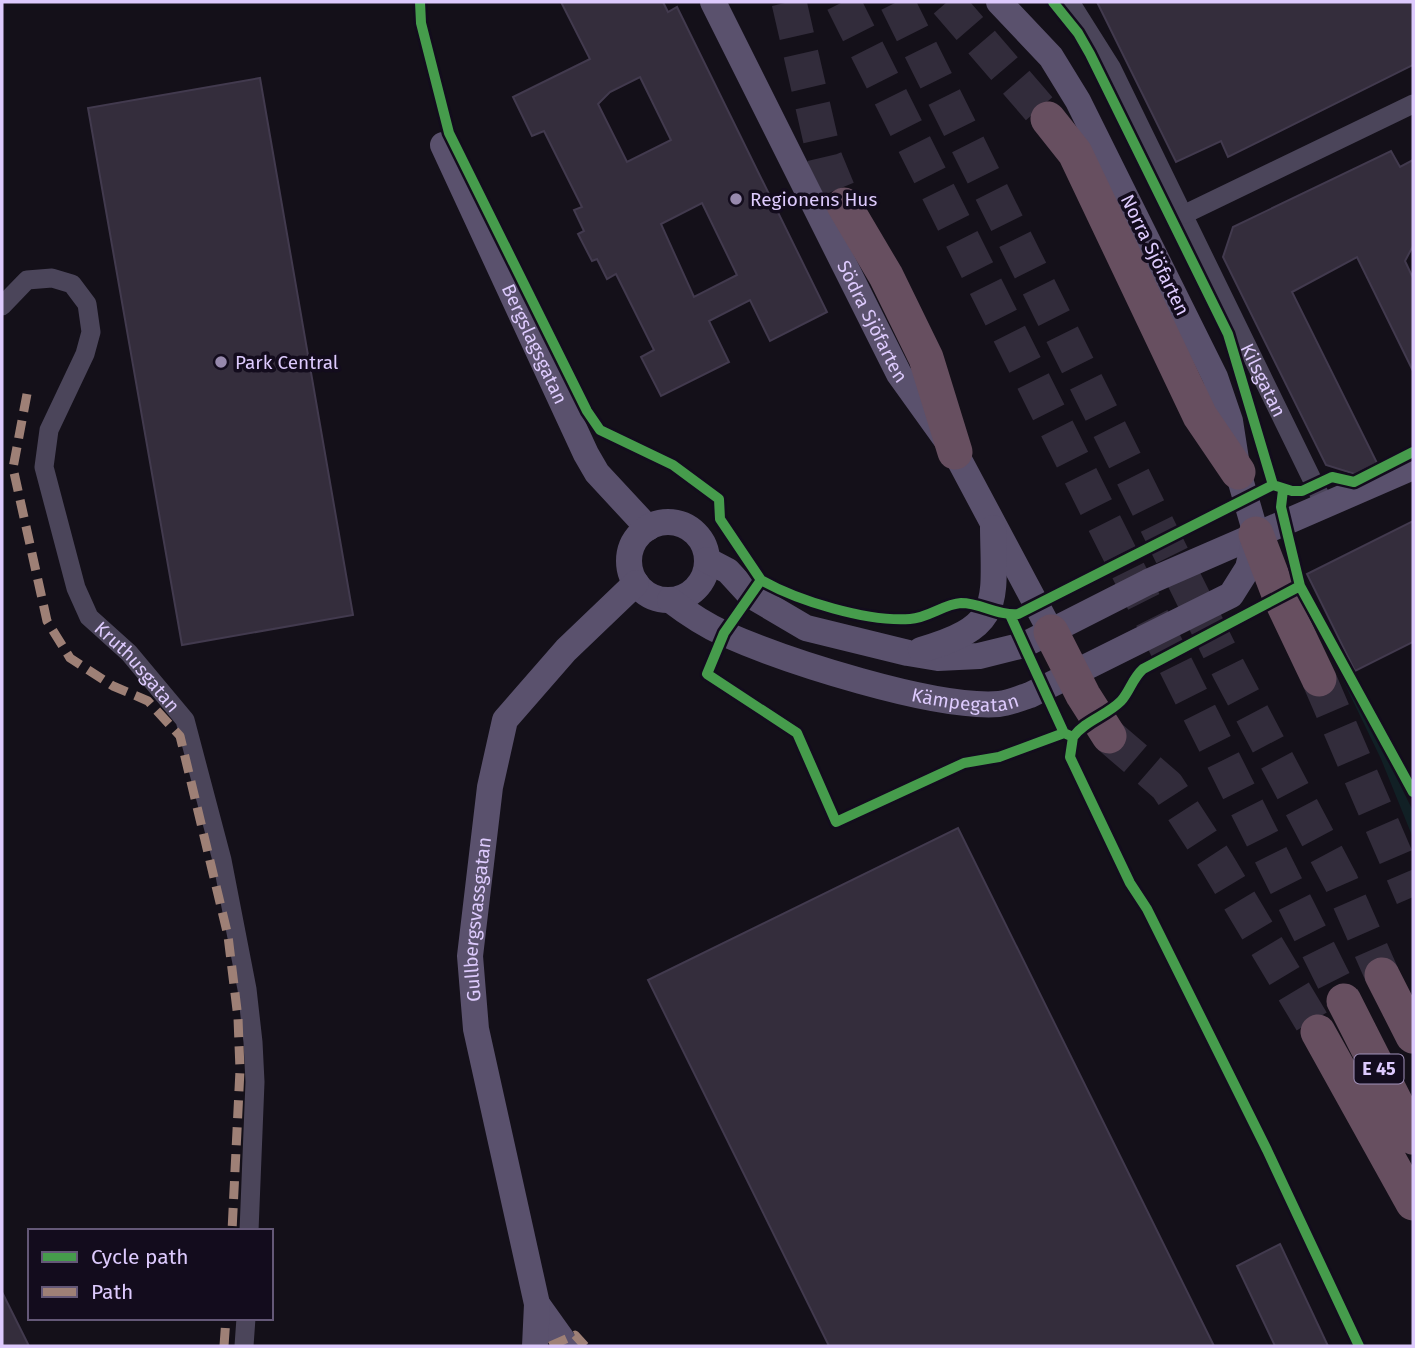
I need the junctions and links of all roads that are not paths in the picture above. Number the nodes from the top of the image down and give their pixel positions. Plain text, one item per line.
1 (713, 2) edge
2 (999, 2) edge
3 (1070, 2) edge
4 (1413, 104) edge
5 (1048, 118) tunnel mouth
6 (443, 145) dead end
7 (844, 205) tunnel mouth
8 (1185, 214) junction
9 (2, 306) edge
10 (955, 452) junction
11 (1413, 467) edge
12 (1238, 472) junction
13 (1326, 508) junction
14 (993, 526) junction
15 (648, 527) junction
16 (1256, 534) junction
17 (707, 560) junction
18 (636, 583) junction
19 (670, 600) junction
20 (1051, 632) junction
21 (908, 653) junction
22 (1072, 673) junction
23 (1319, 680) tunnel mouth
24 (1109, 736) tunnel mouth
25 (1382, 975) tunnel mouth
26 (1345, 1001) tunnel mouth
27 (1318, 1032) tunnel mouth
28 (1413, 1036) edge
29 (1413, 1137) edge
30 (1413, 1203) edge
31 (249, 1229) edge
32 (537, 1304) junction
33 (246, 1320) edge
34 (244, 1346) edge
35 (535, 1346) edge
36 (567, 1346) edge

1 - 10 street, Södra Sjöfarten
2 - 12 street, Norra Sjöfarten
3 - 8 street, Kilsgatan
4 - 8 street
5 - 12 highway
6 - 15 street, Bergslagsgatan
7 - 10 highway
8 - 13 street, Kilsgatan
9 - 31 street, Kruthusgatan
10 - 14 street, Södra Sjöfarten
11 - 13 street, Kämpegatan
12 - 16 street, Norra Sjöfarten
13 - 16 street, Kämpegatan
14 - 20 street, Södra Sjöfarten
14 - 21 street, Kämpegatan
15 - 17 street
15 - 18 street
16 - 20 street, Kämpegatan
16 - 22 street, Kämpegatan
16 - 23 highway
17 - 19 street
17 - 21 street, Kämpegatan
18 - 19 street
18 - 32 street, Gullbergsvassgatan
19 - 22 street, Kämpegatan
20 - 21 street, Kämpegatan
20 - 22 highway
22 - 24 highway
25 - 28 highway, E 45
26 - 29 highway, E 45
27 - 30 highway
32 - 35 street, Gullbergsvassgatan
32 - 36 street, Gullbergsvassgatan
33 - 34 street

